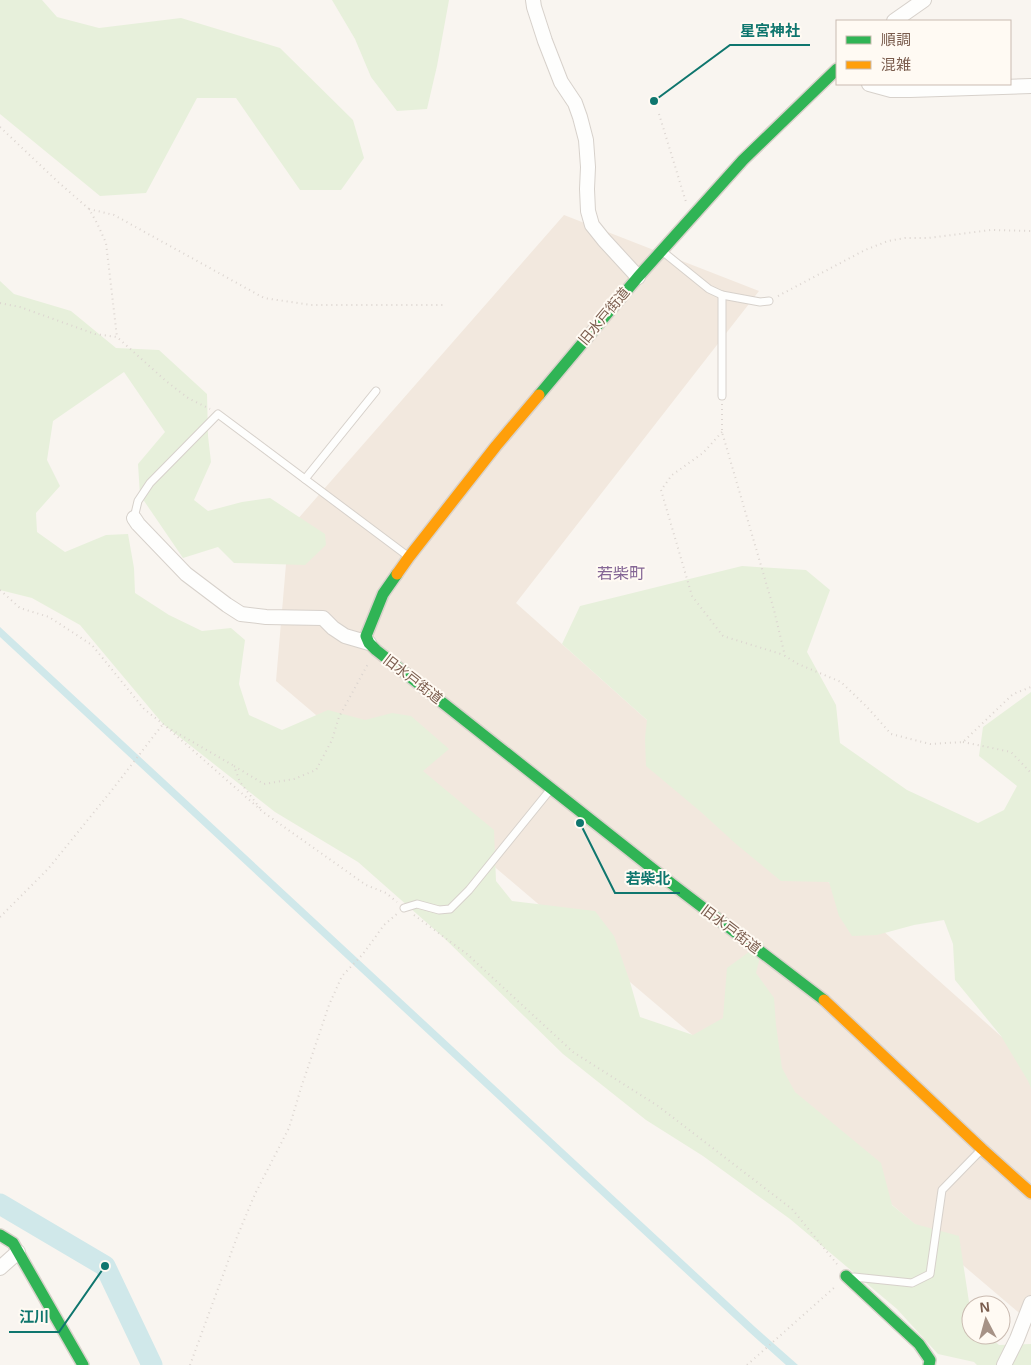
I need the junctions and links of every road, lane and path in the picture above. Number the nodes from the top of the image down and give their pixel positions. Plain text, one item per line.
1 (533, 0) edge
2 (924, 0) edge
3 (895, 20) edge
4 (836, 71) edge
5 (873, 85) edge
6 (1031, 86) edge
7 (659, 114) dead end
8 (0, 127) edge
9 (89, 209) junction
10 (693, 216) junction
11 (1031, 231) edge
12 (662, 250) junction
13 (638, 277) junction
14 (722, 295) junction
15 (769, 301) joint
16 (0, 303) edge
17 (444, 305) dead end
18 (117, 337) junction
19 (376, 391) dead end
20 (722, 396) joint
21 (218, 414) junction
22 (722, 432) junction
23 (305, 479) junction
24 (134, 518) joint
25 (409, 557) junction
26 (0, 590) edge
27 (373, 647) junction
28 (785, 656) junction
29 (1031, 687) edge
30 (163, 724) junction
31 (963, 742) junction
32 (234, 766) junction
33 (1031, 773) edge
34 (552, 788) junction
35 (263, 812) junction
36 (404, 908) junction
37 (0, 918) edge
38 (982, 1149) junction
39 (1031, 1193) edge
40 (0, 1235) edge
41 (18, 1252) junction
42 (0, 1268) edge
43 (846, 1276) junction
44 (1031, 1303) edge
45 (83, 1365) edge
46 (190, 1365) edge
47 (747, 1365) edge
48 (929, 1365) edge
49 (1004, 1365) edge

1 - 13 street
2 - 3 street
4 - 10 street, 旧水戸街道
5 - 6 street
7 - 10 path
8 - 9 path
9 - 17 path
9 - 18 path
10 - 12 street, 旧水戸街道
11 - 15 path
12 - 13 street, 旧水戸街道
12 - 14 lane
13 - 25 street, 旧水戸街道
14 - 15 lane
14 - 20 lane
16 - 18 path
18 - 21 path
19 - 23 lane
20 - 22 path
21 - 23 lane
21 - 24 lane
22 - 28 path
22 - 28 path
23 - 25 lane
24 - 27 street
25 - 27 street, 旧水戸街道
26 - 30 path
27 - 32 path
27 - 34 street, 旧水戸街道
28 - 31 path
29 - 31 path
30 - 32 path
30 - 35 path
30 - 37 path
31 - 33 path
32 - 35 path
34 - 36 lane
34 - 38 street, 旧水戸街道
35 - 36 path
36 - 43 path
36 - 46 path
38 - 39 street, 旧水戸街道
38 - 43 lane
40 - 41 street
41 - 42 street
41 - 45 street
43 - 47 path
43 - 48 street
44 - 49 street

